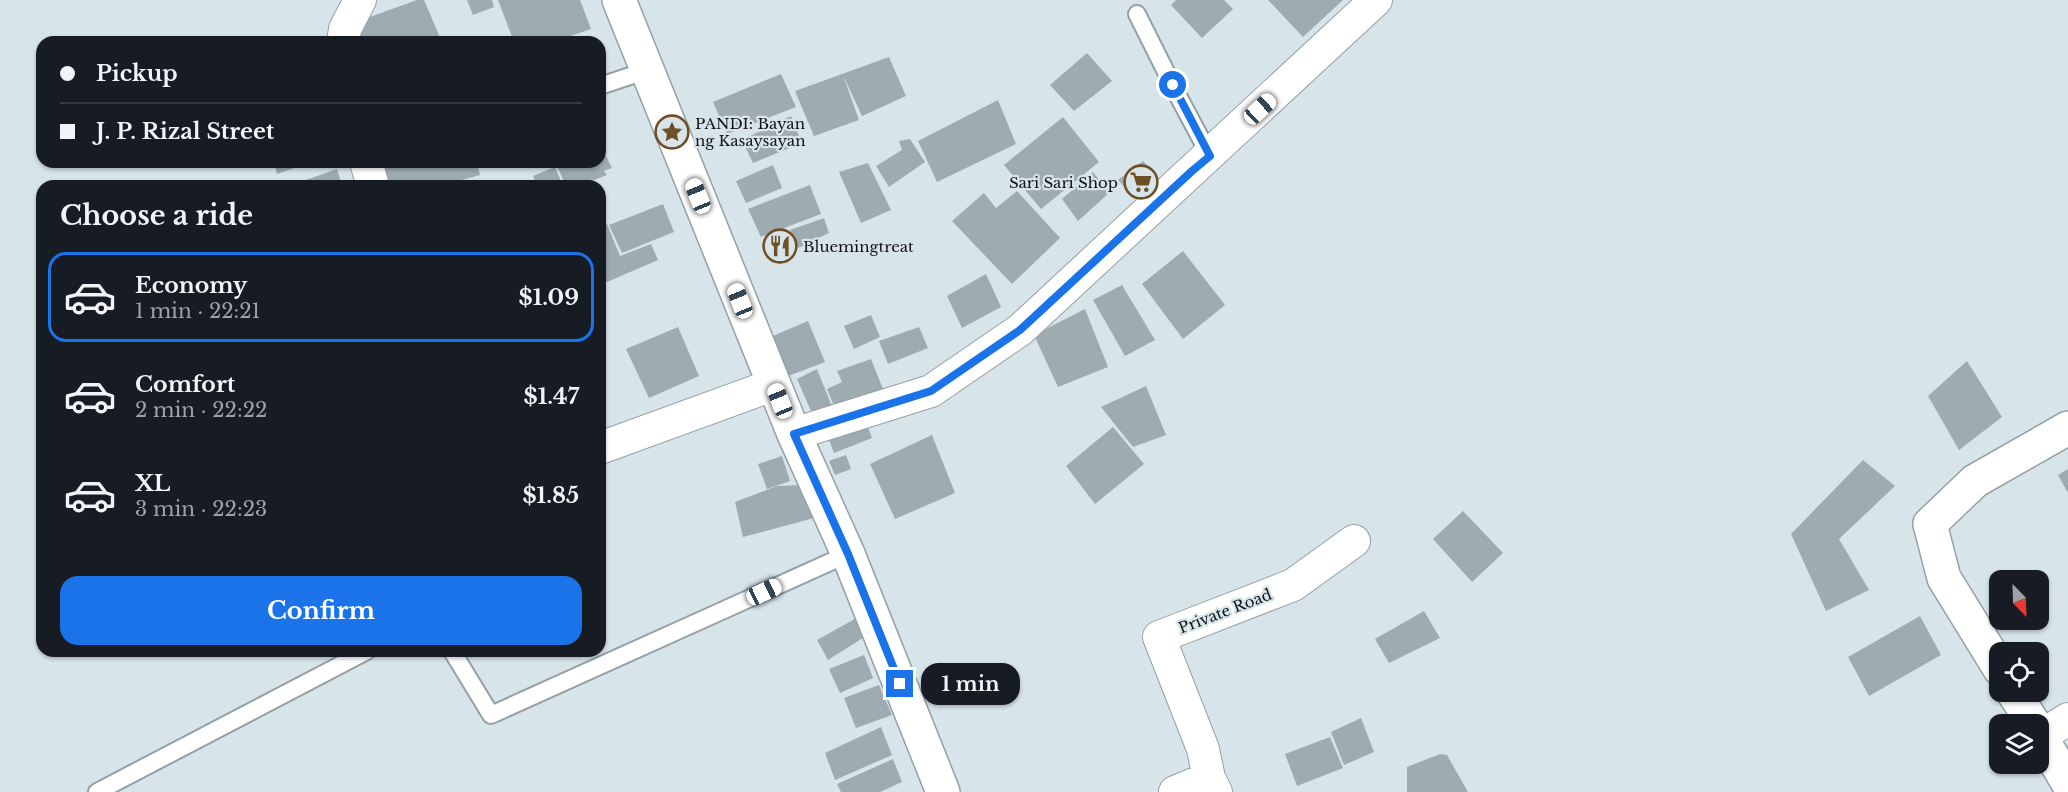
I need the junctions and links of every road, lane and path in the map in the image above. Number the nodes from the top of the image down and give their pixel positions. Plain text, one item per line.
1 (360, 0) edge
2 (619, 0) edge
3 (1376, 0) edge
4 (1137, 14) dead end
5 (344, 36) edge
6 (648, 70) junction
7 (606, 84) edge
8 (1210, 156) junction
9 (773, 385) junction
10 (2068, 428) edge
11 (794, 434) junction
12 (606, 446) edge
13 (1354, 541) dead end
14 (848, 554) junction
15 (1989, 651) edge
16 (356, 657) edge
17 (456, 657) edge
18 (2068, 719) edge
19 (2049, 727) edge
20 (2049, 750) edge
21 (2068, 783) edge
22 (1212, 785) edge
23 (97, 792) edge
24 (943, 792) edge
25 (1175, 792) edge

1 - 5 street
2 - 6 main road
3 - 8 street
4 - 8 lane
6 - 7 lane
6 - 9 main road
8 - 11 street
9 - 11 main road
9 - 12 street
10 - 15 main road
11 - 14 main road
13 - 22 street, Private Road
14 - 17 lane
14 - 24 main road
16 - 23 lane
18 - 19 street
20 - 21 main road
22 - 25 street

